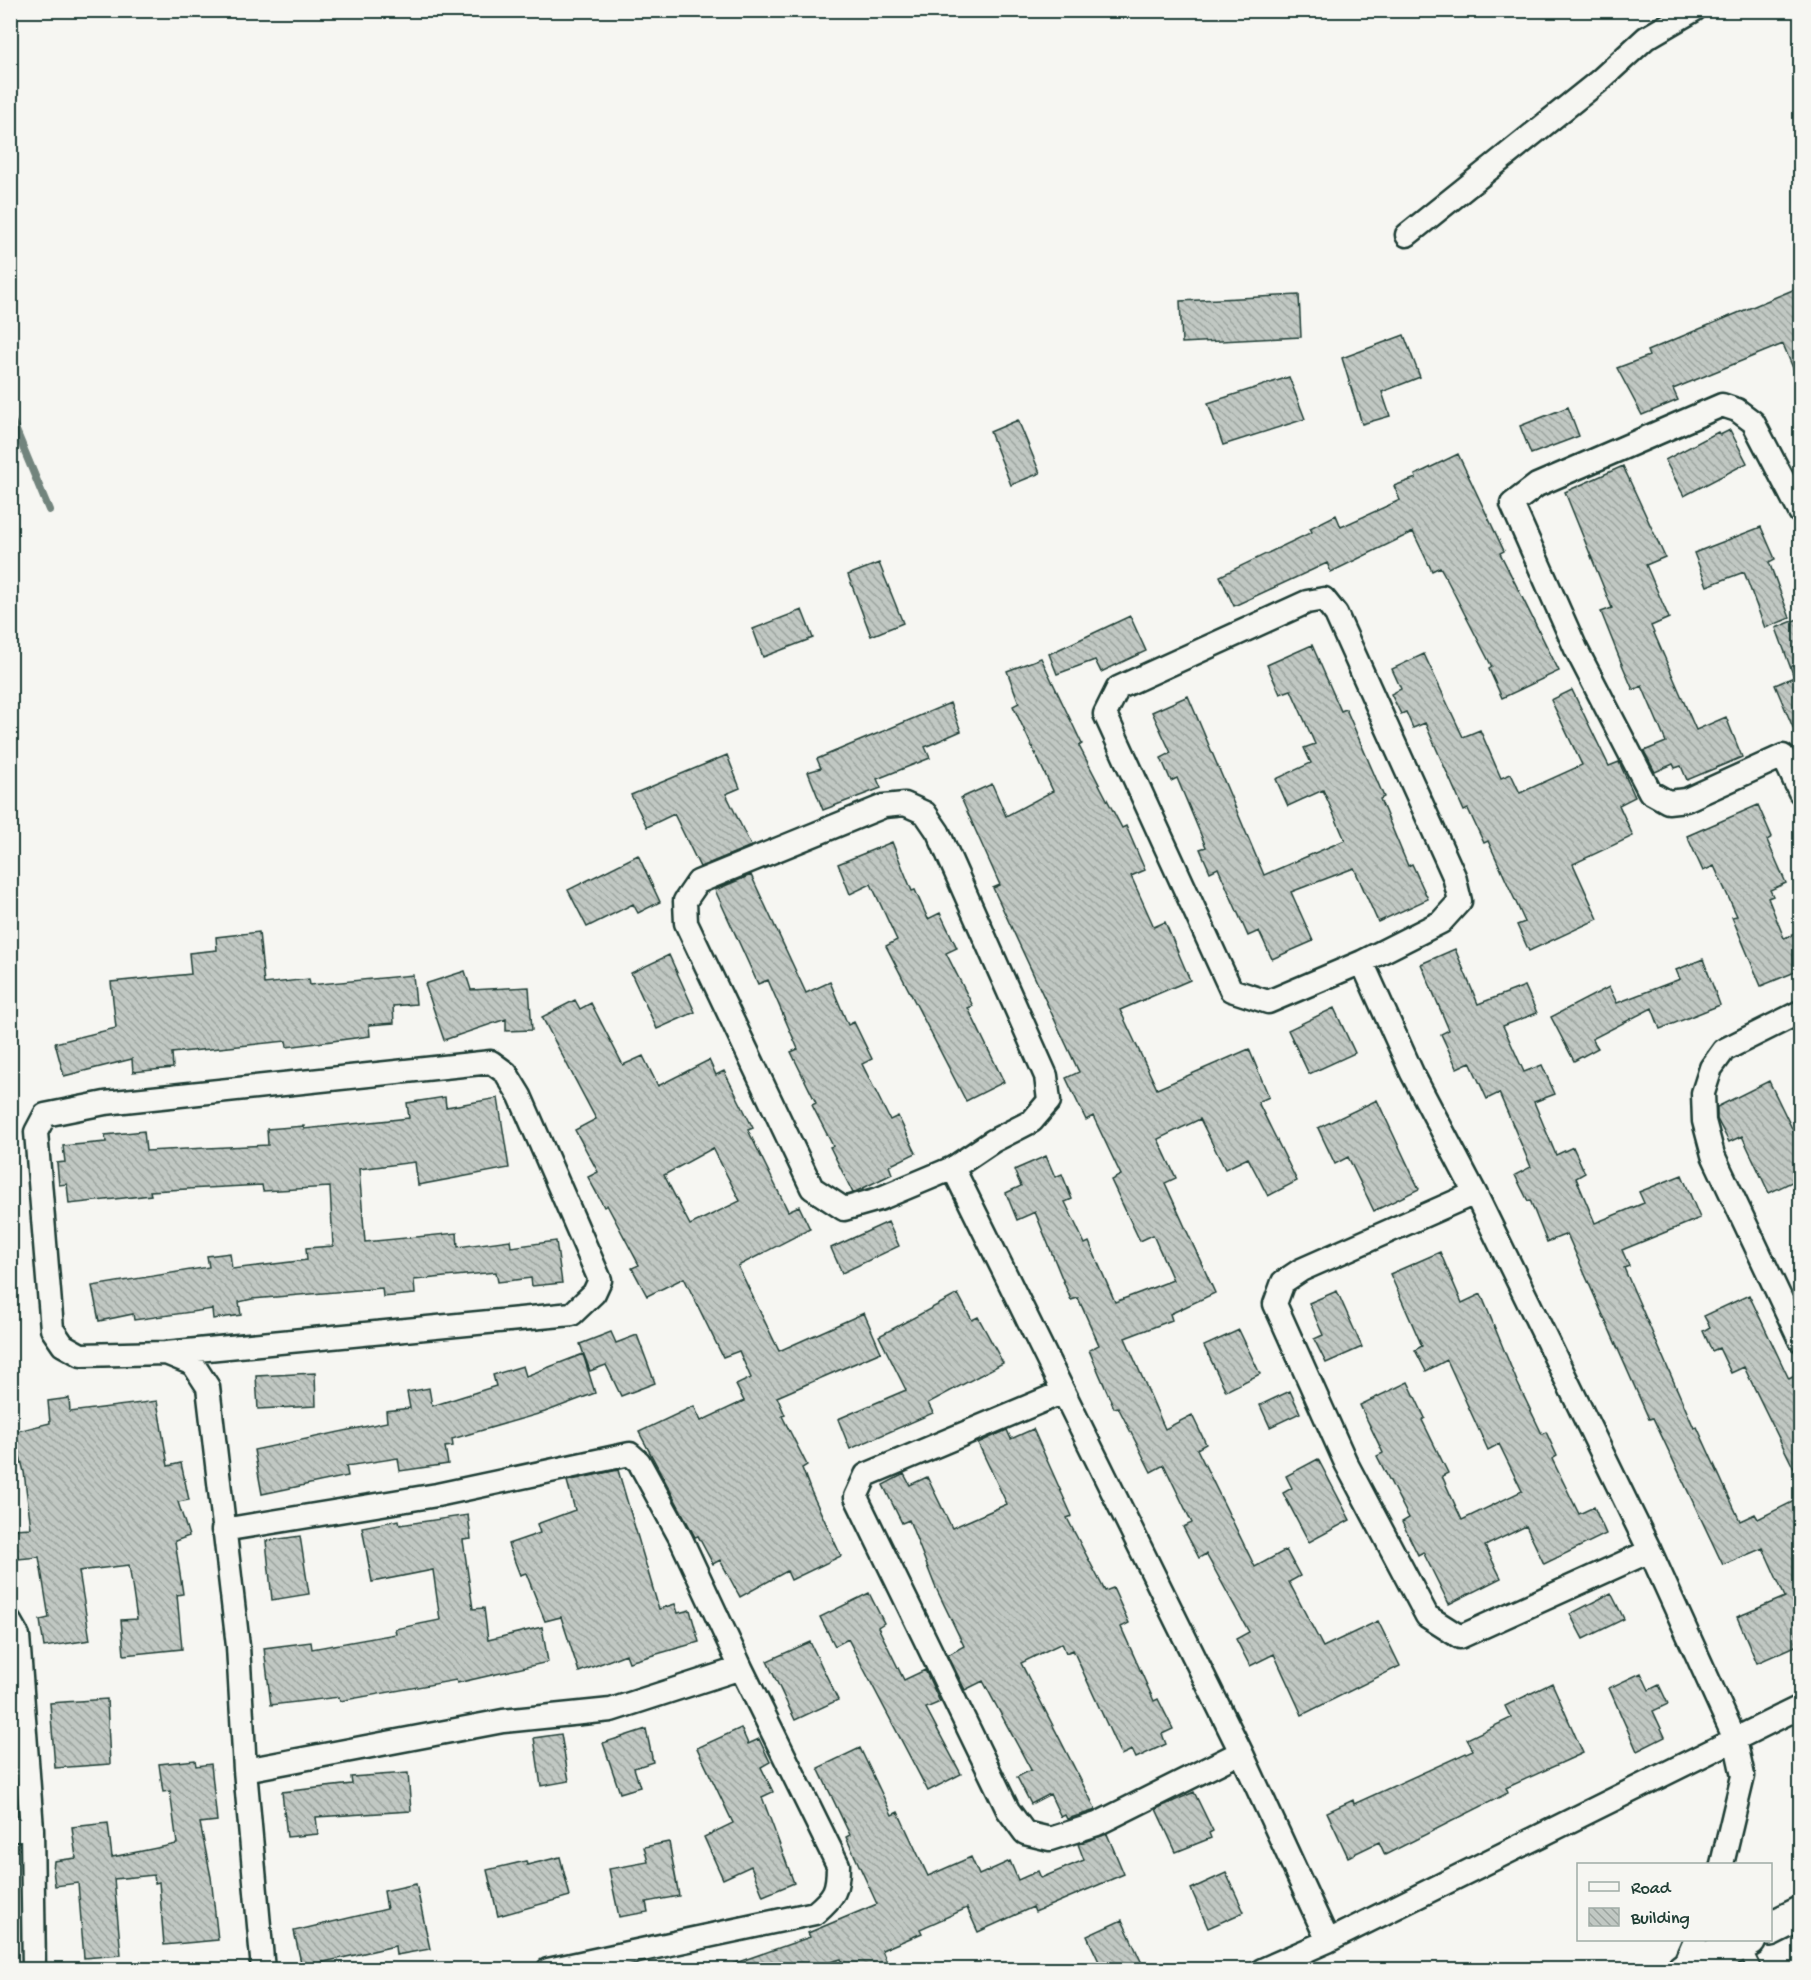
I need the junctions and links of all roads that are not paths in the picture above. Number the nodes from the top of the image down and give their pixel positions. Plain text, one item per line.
1 (1694, 10) edge
2 (1407, 235) dead end
3 (1800, 513) edge
4 (1792, 752) edge
5 (1800, 792) edge
6 (1362, 962) junction
7 (1800, 1012) edge
8 (953, 1168) junction
9 (1475, 1193) junction
10 (1800, 1340) edge
11 (166, 1353) junction
12 (1062, 1392) junction
13 (223, 1530) junction
14 (1650, 1551) junction
15 (10, 1622) edge
16 (741, 1668) junction
17 (1800, 1707) edge
18 (1735, 1739) junction
19 (1241, 1752) junction
20 (245, 1770) junction
21 (21, 1830) edge
22 (1722, 1863) edge
23 (1800, 1914) edge
24 (1772, 1928) edge
25 (1328, 1941) junction
26 (1695, 1941) edge
27 (1749, 1951) edge
28 (34, 1970) edge
29 (263, 1970) edge
30 (548, 1970) edge
31 (1262, 1970) edge
32 (1683, 1970) edge

1 - 2 street
3 - 4 street
4 - 5 street
6 - 6 street
6 - 9 street
7 - 10 street
8 - 8 street
8 - 12 street
9 - 14 street
9 - 14 street
11 - 11 street
11 - 13 street
12 - 19 street
12 - 19 street
13 - 16 street
13 - 20 street
14 - 18 street
15 - 21 street
16 - 20 street
16 - 30 street
17 - 18 street
18 - 22 street
18 - 25 street
19 - 25 street
20 - 29 street
21 - 28 street
23 - 24 highway
25 - 31 street
26 - 32 street
27 - 32 highway

